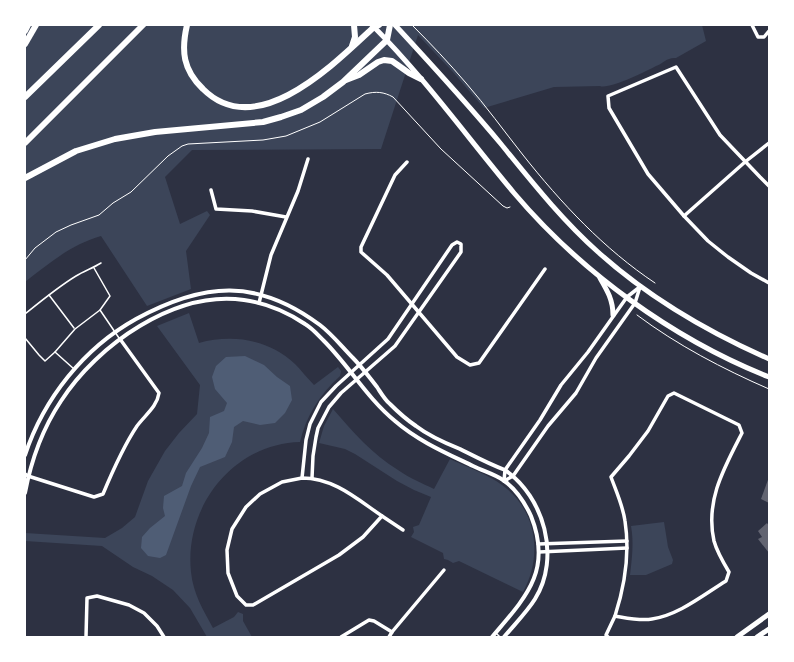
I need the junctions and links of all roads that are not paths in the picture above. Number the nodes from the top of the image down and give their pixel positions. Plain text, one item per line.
1 (28, 25) edge
2 (36, 25) edge
3 (99, 25) edge
4 (143, 25) edge
5 (187, 25) edge
6 (354, 25) edge
7 (390, 25) edge
8 (395, 25) edge
9 (752, 25) edge
10 (375, 26) edge
11 (25, 31) edge
12 (769, 31) edge
13 (387, 40) junction
14 (25, 44) edge
15 (352, 46) junction
16 (421, 79) junction
17 (343, 82) junction
18 (25, 97) edge
19 (25, 143) edge
20 (769, 143) edge
21 (308, 159) dead end
22 (407, 162) dead end
23 (745, 162) junction
24 (25, 178) edge
25 (769, 186) edge
26 (211, 190) dead end
27 (684, 216) junction
28 (286, 217) junction
29 (101, 263) dead end
30 (94, 268) junction
31 (545, 269) dead end
32 (598, 275) junction
33 (769, 283) edge
34 (641, 286) junction
35 (261, 294) junction
36 (49, 295) junction
37 (627, 297) junction
38 (259, 303) junction
39 (635, 303) junction
40 (412, 304) junction
41 (100, 310) junction
42 (419, 313) junction
43 (25, 314) edge
44 (613, 315) junction
45 (75, 328) junction
46 (115, 332) junction
47 (25, 338) edge
48 (120, 339) junction
49 (55, 352) junction
50 (769, 359) edge
51 (359, 365) junction
52 (74, 369) junction
53 (351, 372) junction
54 (366, 372) junction
55 (769, 377) edge
56 (357, 379) junction
57 (54, 395) junction
58 (61, 400) junction
59 (431, 436) junction
60 (427, 444) junction
61 (25, 455) edge
62 (505, 470) junction
63 (26, 476) edge
64 (513, 476) junction
65 (302, 478) junction
66 (312, 478) junction
67 (504, 480) junction
68 (25, 493) edge
69 (382, 516) junction
70 (403, 530) dead end
71 (588, 541) junction
72 (627, 541) junction
73 (547, 543) junction
74 (538, 544) junction
75 (627, 548) junction
76 (588, 550) junction
77 (539, 552) junction
78 (548, 552) junction
79 (444, 570) dead end
80 (769, 614) edge
81 (615, 616) junction
82 (769, 629) edge
83 (392, 632) junction
84 (493, 635) edge
85 (86, 637) edge
86 (164, 637) edge
87 (340, 637) edge
88 (389, 637) edge
89 (500, 637) edge
90 (504, 637) edge
91 (608, 637) edge
92 (737, 637) edge
93 (757, 637) edge

1 - 11 highway
2 - 14 highway
3 - 18 highway
4 - 19 highway
5 - 15 highway
6 - 15 highway
7 - 13 highway
8 - 34 main road
9 - 12 street
10 - 13 main road
10 - 15 highway
13 - 16 main road
13 - 17 highway
16 - 17 highway
16 - 32 main road
17 - 24 highway
20 - 23 street
21 - 28 street
22 - 40 street
23 - 25 street
23 - 27 street
23 - 27 street
26 - 28 street
27 - 33 street
28 - 35 street
29 - 30 lane
30 - 36 lane
30 - 41 lane
31 - 42 street
32 - 37 main road
32 - 44 main road
34 - 37 street
34 - 39 street
34 - 50 main road
35 - 38 street
35 - 46 street
35 - 51 street
36 - 43 lane
36 - 45 lane
37 - 39 main road
37 - 44 street
38 - 48 street
38 - 53 street
39 - 55 main road
39 - 64 street
40 - 42 street
40 - 42 street
40 - 51 street
41 - 45 lane
41 - 46 lane
42 - 54 street
44 - 62 street
45 - 49 lane
46 - 48 lane
46 - 52 street
47 - 49 lane
48 - 58 street
48 - 63 street
49 - 52 lane
51 - 53 street
51 - 54 street
52 - 57 street
53 - 56 street
53 - 65 street
54 - 56 street
54 - 59 street
56 - 60 street
56 - 66 street
57 - 58 street
57 - 61 street
58 - 63 street
59 - 60 street
59 - 62 street
60 - 67 street
62 - 64 street
62 - 67 street
63 - 68 street
64 - 67 street
64 - 73 street
65 - 66 street
65 - 69 street
66 - 69 street
67 - 74 street
69 - 70 street
71 - 72 street
71 - 73 street
71 - 76 street
72 - 75 street
72 - 81 street
73 - 74 street
73 - 78 street
74 - 77 street
75 - 76 street
75 - 81 street
76 - 78 street
77 - 78 street
77 - 84 street
78 - 90 street
79 - 83 street
80 - 92 main road
81 - 91 street
82 - 93 main road
83 - 87 street
83 - 88 street
84 - 89 lane
85 - 86 street

